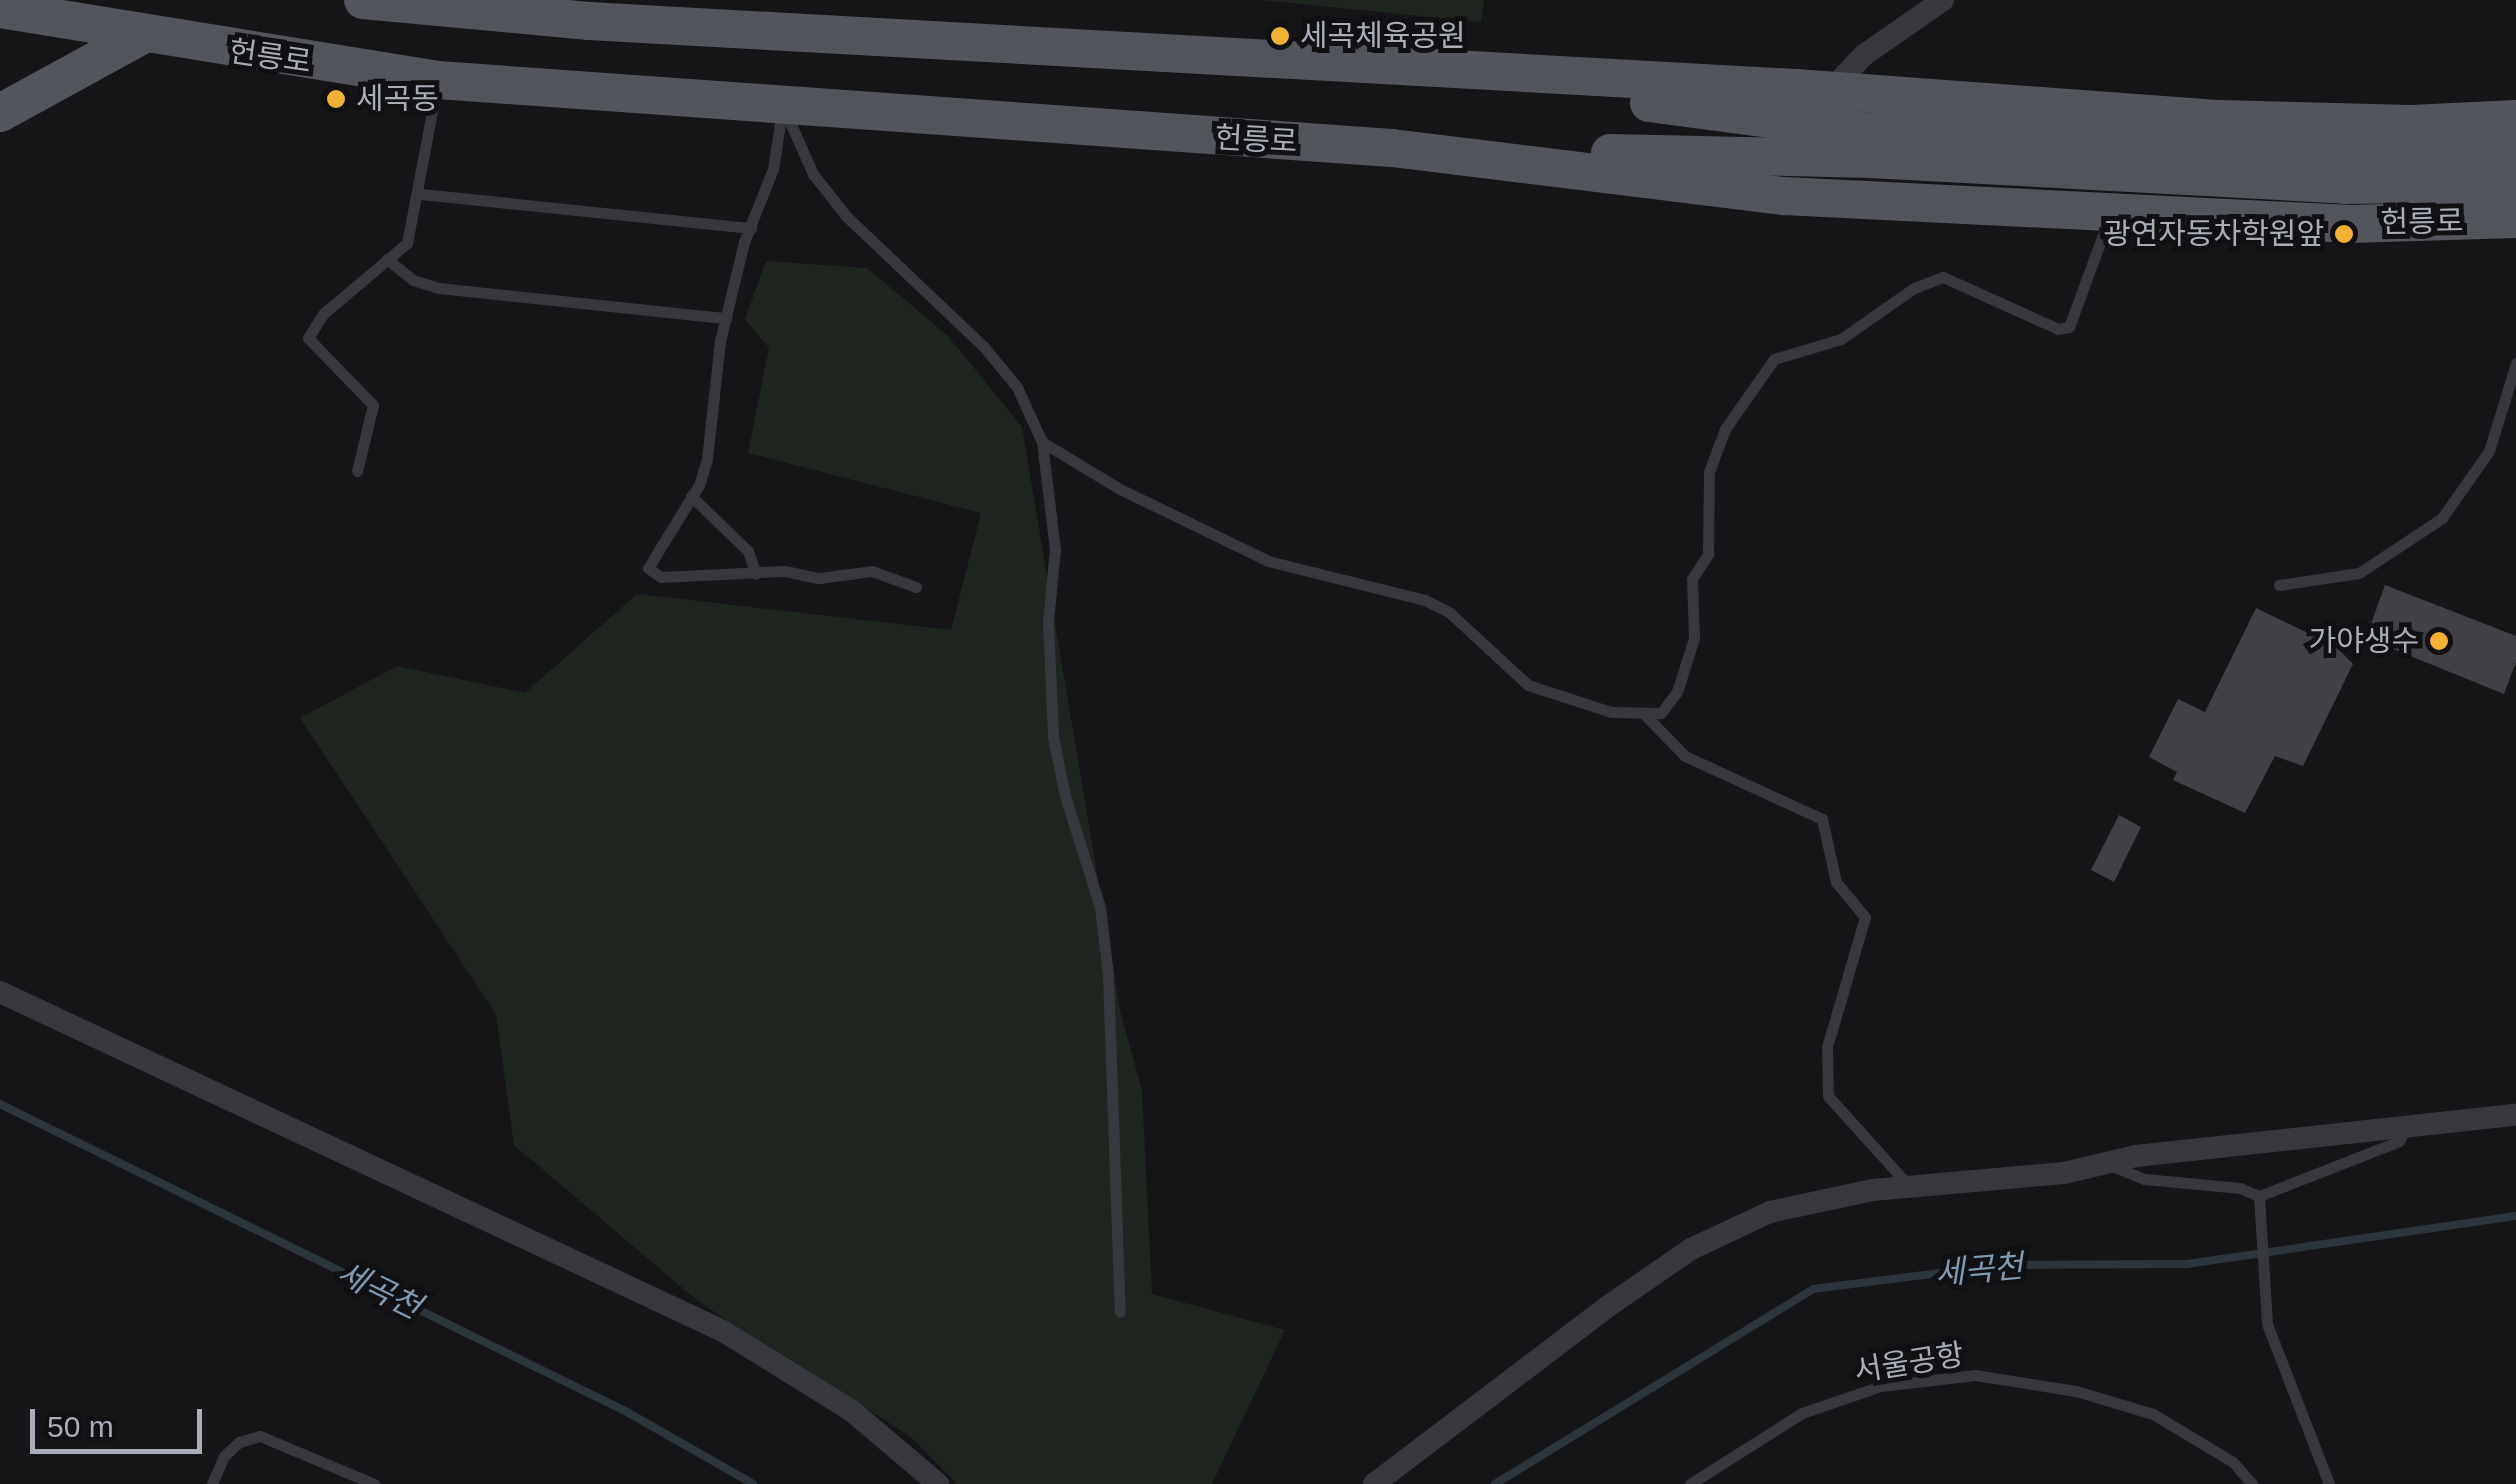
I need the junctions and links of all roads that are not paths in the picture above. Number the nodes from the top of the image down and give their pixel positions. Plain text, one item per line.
1 (363, 0) edge
2 (1943, 0) edge
3 (0, 10) edge
4 (139, 36) junction
5 (1369, 67) junction
6 (438, 80) junction
7 (1830, 91) junction
8 (783, 107) junction
9 (0, 113) edge
10 (2516, 119) edge
11 (1392, 148) junction
12 (2516, 154) edge
13 (2516, 183) edge
14 (421, 194) junction
15 (2112, 210) junction
16 (2516, 220) edge
17 (751, 228) junction
18 (387, 259) junction
19 (726, 318) junction
20 (2516, 363) edge
21 (1042, 442) junction
22 (356, 471) dead end
23 (691, 496) junction
24 (756, 574) junction
25 (2279, 585) dead end
26 (916, 586) dead end
27 (1646, 716) junction
28 (0, 992) edge
29 (2516, 1116) edge
30 (2406, 1129) junction
31 (2112, 1166) junction
32 (1910, 1187) junction
33 (2259, 1202) junction
34 (1120, 1312) dead end
35 (212, 1484) edge
36 (374, 1484) edge
37 (938, 1484) edge
38 (1374, 1484) edge
39 (1690, 1484) edge
40 (2252, 1484) edge
41 (2329, 1484) edge

1 - 5 main road
2 - 7 street
3 - 4 main road, 헌릉로
4 - 6 main road, 헌릉로
4 - 9 main road
5 - 7 main road
5 - 12 main road
6 - 8 main road, 헌릉로
6 - 14 lane
7 - 10 main road
8 - 11 main road, 헌릉로
8 - 17 lane
8 - 21 lane
11 - 13 main road
11 - 15 main road, 헌릉로
14 - 17 lane
14 - 18 lane
15 - 16 main road, 헌릉로
15 - 27 lane
17 - 19 lane
18 - 19 lane
18 - 22 lane
19 - 23 lane
20 - 25 lane
21 - 27 lane
21 - 34 lane
23 - 24 lane
23 - 24 lane
24 - 26 lane
27 - 32 lane
28 - 37 street
29 - 30 street
30 - 31 street
30 - 33 lane
31 - 32 street
31 - 33 lane
32 - 38 street
33 - 41 lane
35 - 36 lane
39 - 40 lane, 서울공항

